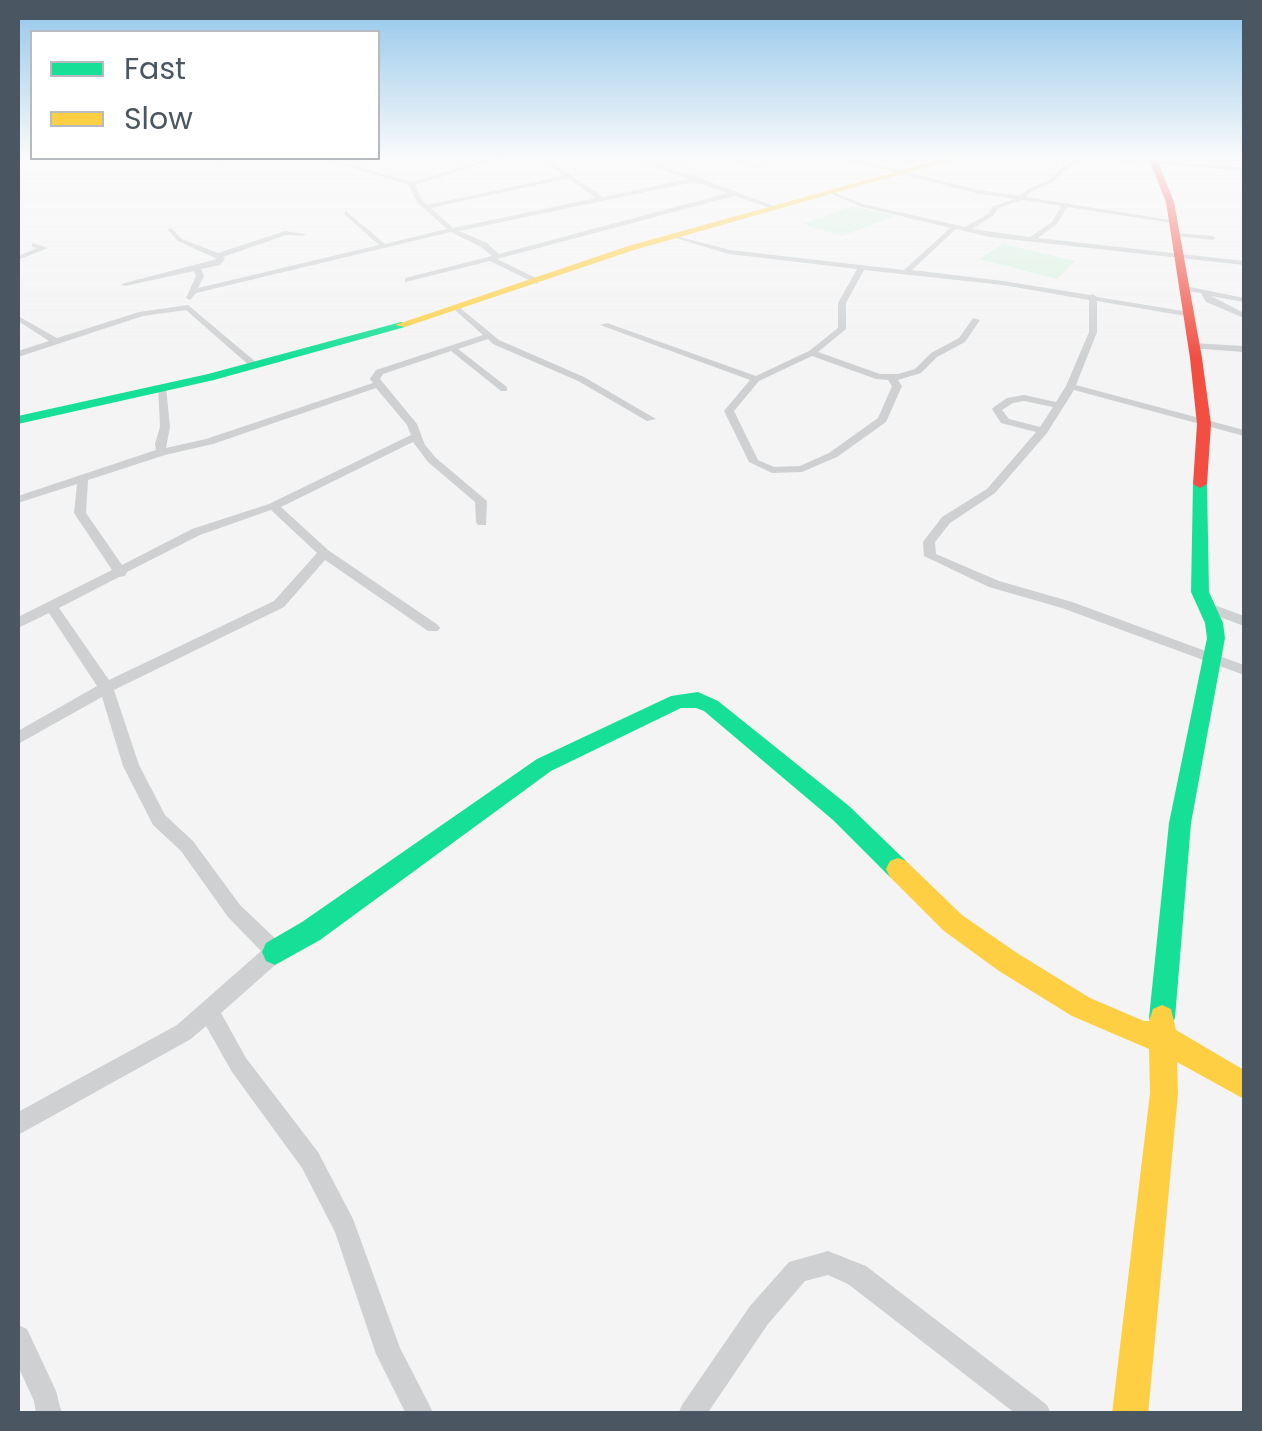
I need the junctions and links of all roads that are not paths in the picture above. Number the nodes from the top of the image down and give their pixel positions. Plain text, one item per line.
1 (361, 226) edge
2 (447, 226) edge
3 (473, 226) edge
4 (613, 226) edge
5 (711, 226) edge
6 (945, 226) edge
7 (972, 226) edge
8 (1052, 226) edge
9 (1135, 226) edge
10 (1173, 226) edge
11 (954, 228) junction
12 (170, 230) dead end
13 (452, 230) junction
14 (965, 230) junction
15 (302, 234) dead end
16 (674, 236) junction
17 (1176, 237) junction
18 (1213, 238) dead end
19 (1032, 239) junction
20 (382, 244) junction
21 (35, 245) dead end
22 (218, 256) junction
23 (494, 257) junction
24 (18, 258) edge
25 (1244, 264) edge
26 (862, 267) junction
27 (197, 268) junction
28 (907, 271) junction
29 (408, 280) dead end
30 (537, 282) junction
31 (126, 284) dead end
32 (1185, 288) junction
33 (192, 292) junction
34 (1208, 293) junction
35 (1093, 296) junction
36 (1244, 300) edge
37 (188, 307) junction
38 (460, 309) junction
39 (1186, 314) junction
40 (1244, 316) edge
41 (18, 318) edge
42 (976, 320) dead end
43 (604, 325) dead end
44 (489, 336) junction
45 (56, 342) junction
46 (1193, 346) junction
47 (1244, 348) edge
48 (453, 349) junction
49 (18, 354) edge
50 (812, 354) junction
51 (254, 365) junction
52 (892, 378) junction
53 (756, 379) junction
54 (378, 384) junction
55 (1071, 386) junction
56 (162, 387) junction
57 (504, 388) dead end
58 (1058, 405) junction
59 (651, 419) dead end
60 (18, 420) edge
61 (1204, 424) junction
62 (1044, 431) junction
63 (1244, 433) edge
64 (418, 436) junction
65 (162, 452) junction
66 (83, 481) junction
67 (18, 500) edge
68 (273, 506) junction
69 (482, 522) dead end
70 (324, 552) junction
71 (120, 573) junction
72 (1206, 606) junction
73 (52, 607) junction
74 (1244, 621) edge
75 (18, 623) edge
76 (433, 628) dead end
77 (1213, 656) junction
78 (1244, 670) edge
79 (106, 688) junction
80 (18, 738) edge
81 (275, 952) junction
82 (208, 1010) junction
83 (1161, 1038) junction
84 (1244, 1085) edge
85 (18, 1124) edge
86 (18, 1338) edge
87 (49, 1414) edge
88 (421, 1414) edge
89 (691, 1414) edge
90 (1038, 1414) edge
91 (1130, 1414) edge

1 - 20 street
2 - 13 street
3 - 13 street
4 - 23 street
5 - 16 street
6 - 11 street
7 - 14 street
8 - 19 street
9 - 17 street
10 - 17 street
11 - 14 street
11 - 28 street
12 - 22 street
13 - 20 street
13 - 23 street
14 - 19 street
15 - 22 street
16 - 26 street
16 - 30 street
17 - 18 street
17 - 19 street
17 - 25 street
17 - 32 street
20 - 33 street
21 - 24 street
22 - 27 street
23 - 29 street
23 - 30 street
26 - 28 street
26 - 50 street
27 - 31 street
27 - 33 street
28 - 35 street
30 - 38 street
32 - 34 street
32 - 39 street
33 - 37 street
34 - 36 street
34 - 40 street
35 - 39 street
35 - 55 street
37 - 45 street
37 - 51 street
38 - 44 street
38 - 51 street
39 - 46 street
41 - 45 street
42 - 52 street
43 - 53 street
44 - 48 street
44 - 59 street
45 - 49 street
46 - 47 street
46 - 61 street
48 - 54 street
48 - 57 street
50 - 52 street
50 - 53 street
51 - 56 street
52 - 53 street
54 - 64 street
54 - 65 street
55 - 58 street
55 - 61 street
56 - 60 street
56 - 65 street
58 - 62 street
58 - 62 street
61 - 63 street
61 - 72 street
62 - 77 street
64 - 68 street
64 - 69 street
65 - 66 street
66 - 67 street
66 - 71 street
68 - 70 street
68 - 71 street
70 - 76 street
70 - 79 street
71 - 73 street
72 - 74 street
72 - 77 street
73 - 75 street
73 - 79 street
77 - 78 street
77 - 83 street
79 - 80 street
79 - 81 street
81 - 82 street
81 - 83 street
82 - 85 street
82 - 88 street
83 - 84 street
83 - 91 street
86 - 87 street
89 - 90 street

